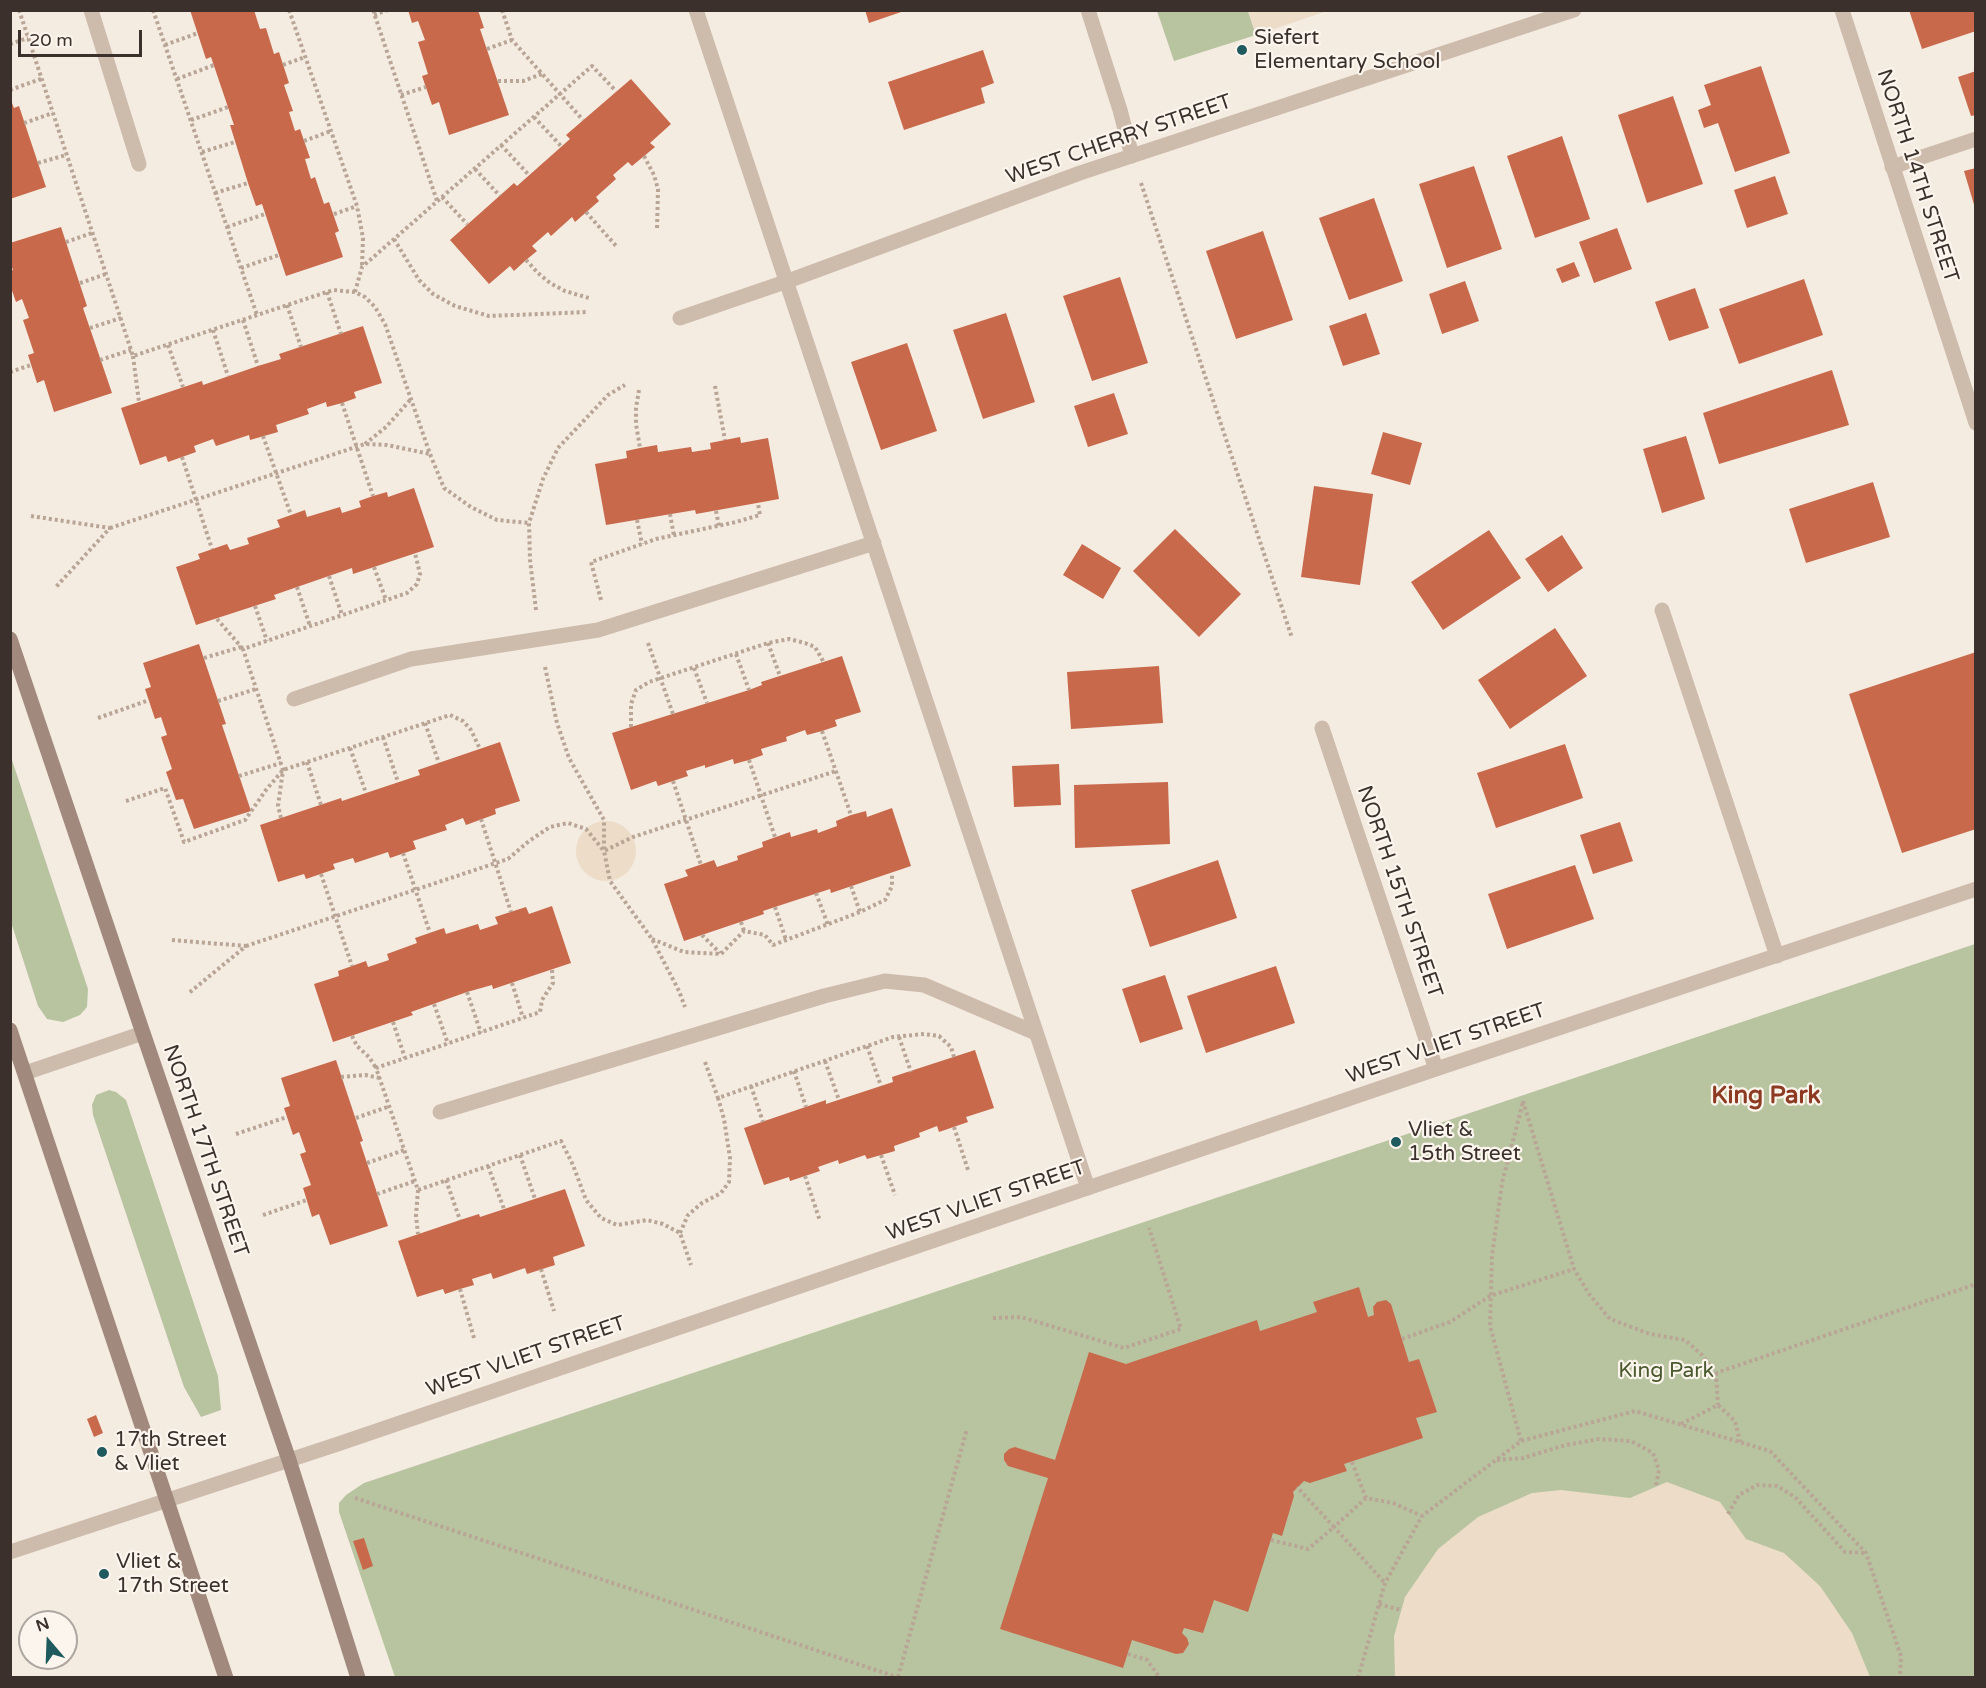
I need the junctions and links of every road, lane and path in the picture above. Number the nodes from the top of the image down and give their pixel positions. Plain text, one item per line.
1 (19, 10) edge
2 (91, 10) edge
3 (153, 10) edge
4 (289, 10) edge
5 (388, 10) edge
6 (502, 10) edge
7 (696, 10) edge
8 (1088, 10) edge
9 (1574, 10) edge
10 (1842, 10) edge
11 (374, 13) edge
12 (198, 33) dead end
13 (28, 38) junction
14 (512, 40) junction
15 (10, 44) edge
16 (165, 45) junction
17 (487, 49) dead end
18 (305, 57) junction
19 (214, 65) dead end
20 (283, 65) dead end
21 (542, 74) junction
22 (41, 79) junction
23 (177, 79) junction
24 (498, 81) dead end
25 (426, 87) dead end
26 (10, 90) edge
27 (616, 91) dead end
28 (559, 94) junction
29 (401, 95) junction
30 (228, 107) dead end
31 (53, 113) junction
32 (534, 117) junction
33 (190, 120) junction
34 (583, 120) dead end
35 (24, 123) dead end
36 (331, 131) junction
37 (1976, 139) edge
38 (304, 141) dead end
39 (235, 142) dead end
40 (501, 145) junction
41 (561, 146) dead end
42 (202, 152) junction
43 (66, 155) junction
44 (644, 156) dead end
45 (1132, 156) junction
46 (38, 163) dead end
47 (139, 164) dead end
48 (1892, 167) junction
49 (475, 169) junction
50 (529, 175) dead end
51 (248, 183) dead end
52 (215, 193) junction
53 (500, 196) dead end
54 (442, 197) junction
55 (437, 201) junction
56 (357, 206) junction
57 (586, 212) dead end
58 (265, 214) dead end
59 (334, 214) dead end
60 (467, 224) dead end
61 (227, 227) junction
62 (657, 230) dead end
63 (92, 233) junction
64 (394, 239) junction
65 (66, 242) dead end
66 (617, 247) dead end
67 (279, 255) dead end
68 (526, 260) dead end
69 (362, 267) junction
70 (241, 268) junction
71 (106, 274) junction
72 (788, 281) junction
73 (80, 283) dead end
74 (327, 292) junction
75 (354, 292) junction
76 (589, 298) dead end
77 (287, 305) junction
78 (588, 312) dead end
79 (257, 315) junction
80 (121, 318) junction
81 (680, 318) dead end
82 (243, 320) junction
83 (90, 328) dead end
84 (213, 330) junction
85 (341, 334) dead end
86 (168, 345) junction
87 (301, 347) dead end
88 (131, 350) junction
89 (133, 356) junction
90 (100, 360) dead end
91 (31, 365) dead end
92 (258, 366) dead end
93 (10, 372) edge
94 (228, 376) dead end
95 (625, 385) dead end
96 (715, 386) dead end
97 (183, 387) dead end
98 (1970, 388) edge
99 (639, 390) dead end
100 (411, 399) junction
101 (139, 402) dead end
102 (342, 403) dead end
103 (1976, 423) edge
104 (263, 436) dead end
105 (725, 440) dead end
106 (365, 444) junction
107 (357, 447) junction
108 (640, 448) dead end
109 (430, 454) junction
110 (182, 458) dead end
111 (276, 473) junction
112 (373, 496) dead end
113 (196, 500) junction
114 (758, 504) dead end
115 (716, 511) dead end
116 (670, 514) dead end
117 (291, 515) dead end
118 (31, 516) dead end
119 (637, 520) dead end
120 (529, 523) junction
121 (719, 526) junction
122 (110, 528) junction
123 (674, 536) junction
124 (874, 543) junction
125 (642, 544) junction
126 (212, 549) dead end
127 (415, 553) dead end
128 (374, 567) dead end
129 (329, 576) dead end
130 (297, 587) dead end
131 (55, 588) dead end
132 (386, 600) junction
133 (255, 606) dead end
134 (1662, 610) dead end
135 (342, 615) junction
136 (639, 617) junction
137 (218, 619) dead end
138 (310, 626) junction
139 (608, 627) junction
140 (1292, 638) dead end
141 (10, 639) edge
142 (540, 640) junction
143 (267, 641) junction
144 (768, 643) junction
145 (242, 648) junction
146 (736, 654) junction
147 (204, 658) dead end
148 (823, 661) dead end
149 (694, 668) junction
150 (780, 676) dead end
151 (661, 678) junction
152 (256, 689) junction
153 (749, 690) dead end
154 (294, 699) dead end
155 (149, 700) dead end
156 (218, 701) dead end
157 (706, 703) dead end
158 (673, 714) dead end
159 (98, 718) dead end
160 (425, 723) junction
161 (631, 727) dead end
162 (1322, 728) dead end
163 (822, 731) dead end
164 (383, 737) junction
165 (350, 748) junction
166 (480, 749) dead end
167 (749, 760) dead end
168 (307, 762) junction
169 (281, 763) junction
170 (439, 763) dead end
171 (283, 770) junction
172 (836, 771) junction
173 (239, 776) dead end
174 (673, 781) dead end
175 (398, 782) dead end
176 (366, 793) dead end
177 (761, 795) junction
178 (126, 801) dead end
179 (321, 805) dead end
180 (851, 815) dead end
181 (281, 818) dead end
182 (481, 819) dead end
183 (686, 820) junction
184 (775, 837) dead end
185 (604, 850) junction
186 (403, 854) dead end
187 (495, 863) junction
188 (701, 865) dead end
189 (892, 873) dead end
190 (321, 874) dead end
191 (851, 886) dead end
192 (1976, 889) edge
193 (415, 890) junction
194 (816, 893) dead end
195 (775, 907) dead end
196 (511, 912) dead end
197 (860, 912) junction
198 (335, 917) junction
199 (741, 922) dead end
200 (828, 925) junction
201 (744, 932) junction
202 (430, 933) dead end
203 (702, 935) dead end
204 (652, 939) junction
205 (172, 940) dead end
206 (786, 940) junction
207 (246, 946) junction
208 (721, 954) junction
209 (1777, 956) junction
210 (352, 966) dead end
211 (552, 970) dead end
212 (512, 983) dead end
213 (467, 992) dead end
214 (189, 993) dead end
215 (434, 1004) dead end
216 (523, 1018) junction
217 (393, 1022) dead end
218 (10, 1030) edge
219 (481, 1032) junction
220 (142, 1033) junction
221 (1036, 1033) junction
222 (695, 1035) junction
223 (352, 1036) dead end
224 (899, 1037) junction
225 (448, 1044) junction
226 (867, 1046) junction
227 (954, 1057) dead end
228 (405, 1058) junction
229 (825, 1061) junction
230 (376, 1068) junction
231 (1436, 1070) junction
232 (794, 1071) junction
233 (910, 1072) dead end
234 (25, 1073) junction
235 (341, 1077) dead end
236 (380, 1077) junction
237 (751, 1086) junction
238 (881, 1086) dead end
239 (718, 1098) junction
240 (839, 1100) dead end
241 (390, 1106) junction
242 (806, 1107) dead end
243 (440, 1112) dead end
244 (287, 1117) dead end
245 (356, 1118) dead end
246 (764, 1122) dead end
247 (954, 1127) dead end
248 (236, 1134) dead end
249 (404, 1150) junction
250 (520, 1155) junction
251 (881, 1155) dead end
252 (367, 1163) dead end
253 (488, 1166) junction
254 (968, 1170) dead end
255 (806, 1176) dead end
256 (446, 1180) junction
257 (415, 1181) junction
258 (1088, 1188) junction
259 (417, 1190) junction
260 (377, 1194) dead end
261 (895, 1195) dead end
262 (535, 1199) dead end
263 (307, 1200) dead end
264 (504, 1209) dead end
265 (263, 1215) dead end
266 (460, 1220) dead end
267 (820, 1221) dead end
268 (1149, 1228) dead end
269 (680, 1233) junction
270 (418, 1234) dead end
271 (691, 1265) dead end
272 (541, 1269) dead end
273 (1574, 1269) junction
274 (1976, 1284) edge
275 (460, 1289) dead end
276 (1490, 1296) junction
277 (554, 1311) dead end
278 (993, 1318) dead end
279 (474, 1338) dead end
280 (1402, 1339) dead end
281 (1716, 1373) junction
282 (1718, 1405) junction
283 (1680, 1425) junction
284 (967, 1429) dead end
285 (1521, 1441) junction
286 (1740, 1442) junction
287 (289, 1460) junction
288 (1496, 1460) junction
289 (1352, 1462) dead end
290 (1656, 1486) dead end
291 (1297, 1487) dead end
292 (356, 1498) dead end
293 (1366, 1498) junction
294 (168, 1499) junction
295 (1728, 1514) dead end
296 (1422, 1516) junction
297 (1334, 1527) junction
298 (1271, 1540) dead end
299 (10, 1552) edge
300 (1866, 1553) junction
301 (1385, 1583) junction
302 (1379, 1604) junction
303 (1401, 1610) dead end
304 (1128, 1654) dead end
305 (226, 1677) edge
306 (358, 1677) edge
307 (899, 1677) edge
308 (1160, 1677) edge
309 (1358, 1677) edge
310 (1900, 1677) edge

1 - 13 path
2 - 47 street
3 - 16 path
4 - 18 path
5 - 11 path
6 - 14 path
7 - 72 street
8 - 45 street
9 - 45 street, WEST CHERRY STREET
10 - 48 street, NORTH 14TH STREET
11 - 29 path
12 - 16 path
13 - 15 path
13 - 22 path
14 - 17 path
14 - 21 path
16 - 23 path
18 - 20 path
18 - 36 path
19 - 23 path
21 - 24 path
21 - 28 path
22 - 26 path
22 - 31 path
23 - 33 path
25 - 29 path
27 - 28 path
28 - 32 path
28 - 34 path
29 - 55 path
30 - 33 path
31 - 35 path
31 - 43 path
32 - 40 path
32 - 41 path
33 - 42 path
36 - 38 path
36 - 56 path
37 - 48 street
39 - 42 path
40 - 49 path
40 - 50 path
42 - 52 path
43 - 46 path
43 - 63 path
44 - 62 path
45 - 72 street, WEST CHERRY STREET
45 - 140 path
48 - 98 street, NORTH 14TH STREET
49 - 53 path
49 - 54 path
51 - 52 path
52 - 61 path
54 - 55 path
54 - 60 path
55 - 64 path
56 - 59 path
56 - 69 path
57 - 66 path
58 - 61 path
61 - 70 path
63 - 65 path
63 - 71 path
64 - 69 path
64 - 78 path
67 - 70 path
68 - 76 path
69 - 75 path
70 - 79 path
71 - 73 path
71 - 80 path
72 - 81 street, WEST CHERRY STREET
72 - 124 street
74 - 75 path
74 - 77 path
74 - 85 path
75 - 100 path
77 - 79 path
77 - 87 path
79 - 82 path
80 - 83 path
80 - 88 path
82 - 84 path
82 - 92 path
84 - 86 path
84 - 94 path
86 - 89 path
86 - 97 path
88 - 89 path
88 - 90 path
89 - 101 path
91 - 93 path
95 - 120 path
96 - 105 path
98 - 103 street, NORTH 14TH STREET
99 - 108 path
100 - 106 path
100 - 109 path
102 - 107 path
104 - 111 path
106 - 107 path
106 - 109 path
107 - 111 path
107 - 112 path
109 - 120 path
110 - 113 path
111 - 113 path
111 - 117 path
113 - 122 path
113 - 126 path
114 - 121 path
115 - 121 path
116 - 123 path
118 - 122 path
119 - 125 path
120 - 142 path
121 - 123 path
122 - 131 path
123 - 125 path
124 - 136 street
124 - 221 street
125 - 139 path
127 - 132 path
128 - 132 path
129 - 135 path
130 - 138 path
132 - 135 path
133 - 143 path
134 - 209 street
135 - 138 path
136 - 139 street
136 - 151 path
137 - 145 path
138 - 143 path
139 - 142 street
141 - 220 main road, NORTH 17TH STREET
142 - 154 street
142 - 185 path
143 - 145 path
144 - 146 path
144 - 148 path
144 - 150 path
145 - 147 path
145 - 152 path
146 - 149 path
146 - 153 path
149 - 151 path
149 - 157 path
151 - 158 path
151 - 161 path
152 - 156 path
152 - 169 path
155 - 159 path
160 - 164 path
160 - 166 path
160 - 170 path
162 - 231 street, NORTH 15TH STREET
163 - 172 path
164 - 165 path
164 - 175 path
165 - 168 path
165 - 176 path
167 - 177 path
168 - 171 path
168 - 179 path
169 - 171 path
169 - 173 path
171 - 178 path
171 - 181 path
172 - 177 path
172 - 180 path
174 - 183 path
177 - 183 path
177 - 184 path
182 - 187 path
183 - 185 path
183 - 188 path
185 - 187 path
185 - 204 path
186 - 193 path
187 - 193 path
187 - 196 path
189 - 197 path
190 - 198 path
191 - 197 path
192 - 209 street, WEST VLIET STREET
193 - 198 path
193 - 202 path
194 - 200 path
195 - 206 path
197 - 200 path
198 - 207 path
198 - 210 path
199 - 201 path
200 - 206 path
201 - 206 path
201 - 208 path
203 - 208 path
204 - 208 path
204 - 222 path
205 - 207 path
207 - 214 path
209 - 231 street, WEST VLIET STREET
211 - 216 path
212 - 216 path
213 - 219 path
215 - 225 path
216 - 219 path
217 - 228 path
218 - 234 main road
219 - 225 path
220 - 234 street
220 - 287 main road, NORTH 17TH STREET
221 - 222 street
221 - 258 street
222 - 239 path
222 - 243 street
223 - 230 path
224 - 226 path
224 - 227 path
224 - 233 path
225 - 228 path
226 - 229 path
226 - 238 path
228 - 230 path
229 - 232 path
229 - 240 path
230 - 236 path
231 - 258 street, WEST VLIET STREET
232 - 237 path
232 - 242 path
234 - 294 main road
235 - 236 path
236 - 241 path
237 - 239 path
237 - 246 path
239 - 269 path
241 - 245 path
241 - 249 path
244 - 248 path
247 - 254 path
249 - 252 path
249 - 257 path
250 - 253 path
250 - 262 path
250 - 269 path
251 - 261 path
253 - 256 path
253 - 264 path
255 - 267 path
256 - 259 path
256 - 266 path
257 - 259 path
257 - 260 path
258 - 287 street, WEST VLIET STREET
259 - 270 path
263 - 265 path
268 - 278 path
269 - 271 path
272 - 277 path
273 - 276 path
273 - 276 path
273 - 281 path
274 - 281 path
275 - 279 path
276 - 280 path
276 - 285 path
281 - 282 path
282 - 283 path
282 - 286 path
283 - 285 path
283 - 286 path
284 - 307 path
285 - 288 path
286 - 300 path
287 - 294 street, WEST VLIET STREET
287 - 306 main road, NORTH 17TH STREET
288 - 290 path
288 - 296 path
289 - 293 path
291 - 297 path
292 - 307 path
293 - 296 path
293 - 297 path
294 - 299 street, WEST VLIET STREET
294 - 305 main road
295 - 300 path
296 - 301 path
297 - 298 path
297 - 301 path
300 - 310 path
301 - 302 path
302 - 303 path
302 - 309 path
304 - 308 path

